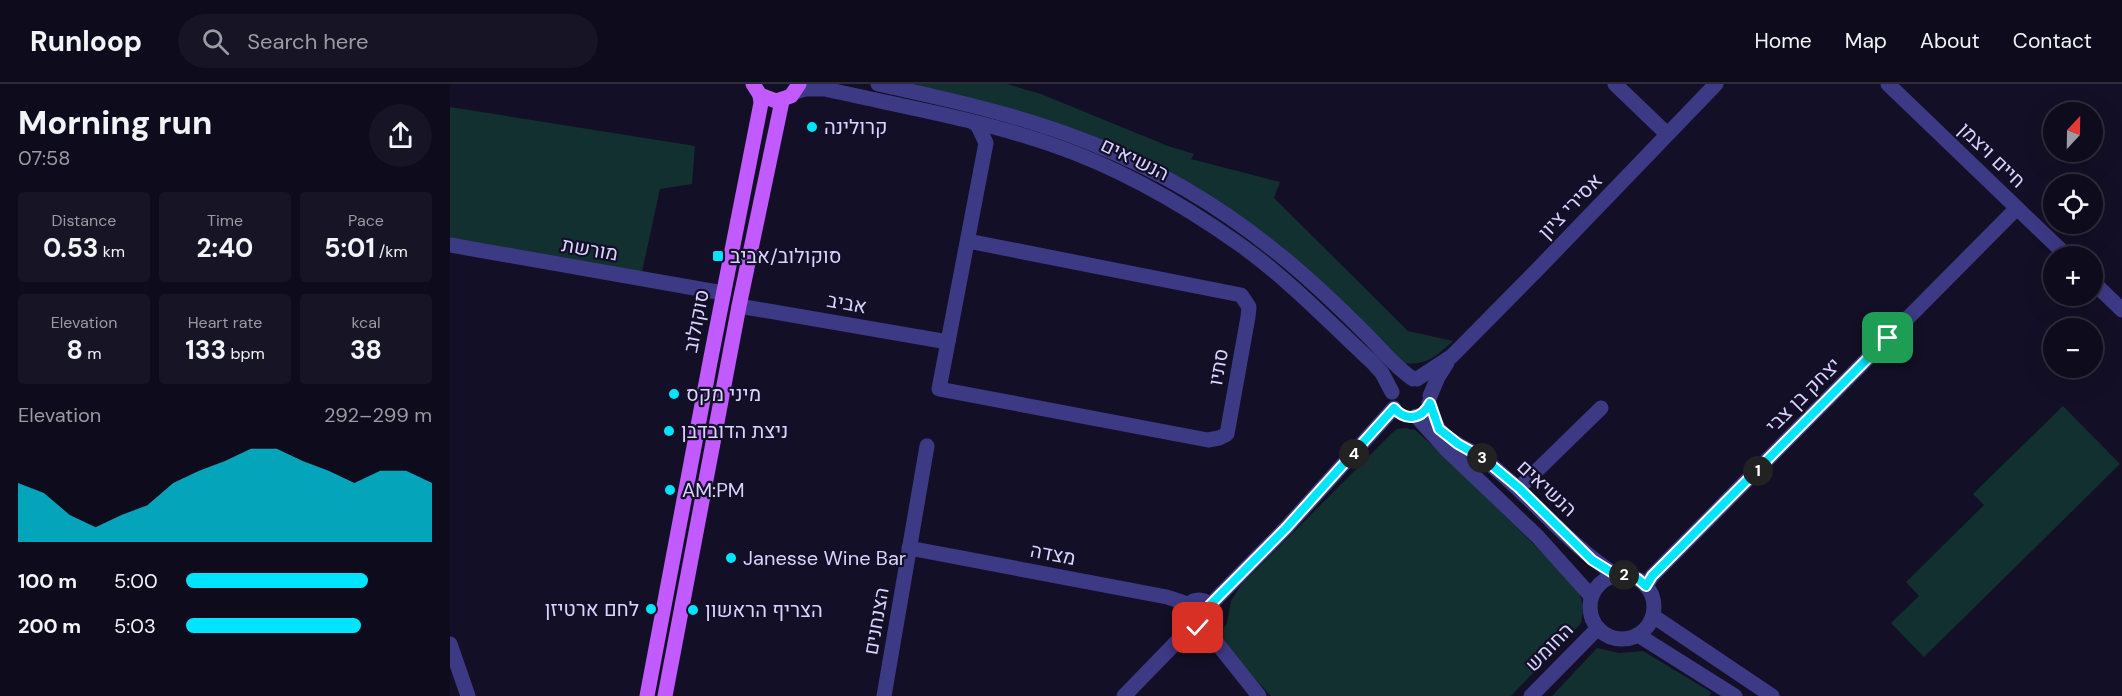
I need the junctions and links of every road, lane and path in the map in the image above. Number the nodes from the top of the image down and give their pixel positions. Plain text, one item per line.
1 (878, 84) edge
2 (1615, 84) edge
3 (1716, 84) edge
4 (1888, 84) edge
5 (757, 90) edge
6 (792, 92) edge
7 (973, 122) junction
8 (1003, 130) junction
9 (1667, 134) junction
10 (986, 143) junction
11 (2017, 208) junction
12 (968, 241) junction
13 (450, 245) edge
14 (2057, 246) edge
15 (723, 292) junction
16 (2103, 292) edge
17 (739, 306) junction
18 (2122, 310) edge
19 (948, 342) junction
20 (1452, 356) junction
21 (1415, 379) junction
22 (1392, 392) junction
23 (1430, 400) junction
24 (1394, 408) junction
25 (1601, 408) dead end
26 (1416, 416) junction
27 (927, 446) dead end
28 (1519, 488) junction
29 (909, 548) junction
30 (1616, 575) junction
31 (1646, 586) junction
32 (1592, 596) junction
33 (1188, 604) junction
34 (1210, 605) junction
35 (1653, 616) junction
36 (1198, 627) junction
37 (1598, 628) junction
38 (1638, 635) junction
39 (450, 644) edge
40 (468, 696) edge
41 (647, 696) edge
42 (665, 696) edge
43 (884, 696) edge
44 (1124, 696) edge
45 (1259, 696) edge
46 (1531, 696) edge
47 (1735, 696) edge
48 (1772, 696) edge

1 - 21 street, הנשיאים
2 - 9 street
3 - 9 street, אסירי ציון
4 - 11 street, חיים ויצמן
5 - 6 main road
5 - 15 main road, סוקולוב
6 - 7 street, הנשיאים
6 - 17 main road, סוקולוב
7 - 8 street, הנשיאים
7 - 10 street
8 - 10 street
8 - 22 street, הנשיאים
9 - 20 street, אסירי ציון
10 - 12 street
11 - 14 street, חיים ויצמן
11 - 31 street, יצחק בן צבי
12 - 19 street
12 - 19 street, סתיו
13 - 15 street, מורשת
15 - 41 main road, סוקולוב
16 - 18 street
17 - 19 street, אביב
17 - 42 main road, סוקולוב
20 - 21 street, אסירי ציון
20 - 23 street, אסירי ציון
21 - 22 street
21 - 23 street
22 - 24 street
23 - 26 street
23 - 28 street, הנשיאים
24 - 26 street
24 - 34 street
25 - 28 street
26 - 32 street, הנשיאים
27 - 29 street, הצנחנים
28 - 30 street, הנשיאים
29 - 33 street, מצדה
29 - 43 street, הצנחנים
30 - 31 street
30 - 32 street
31 - 35 street
32 - 37 street
33 - 34 street
33 - 36 street
34 - 36 street
35 - 38 street
35 - 48 street
36 - 44 street
36 - 45 street
37 - 38 street
37 - 46 street, החומש
38 - 47 street
39 - 40 street

